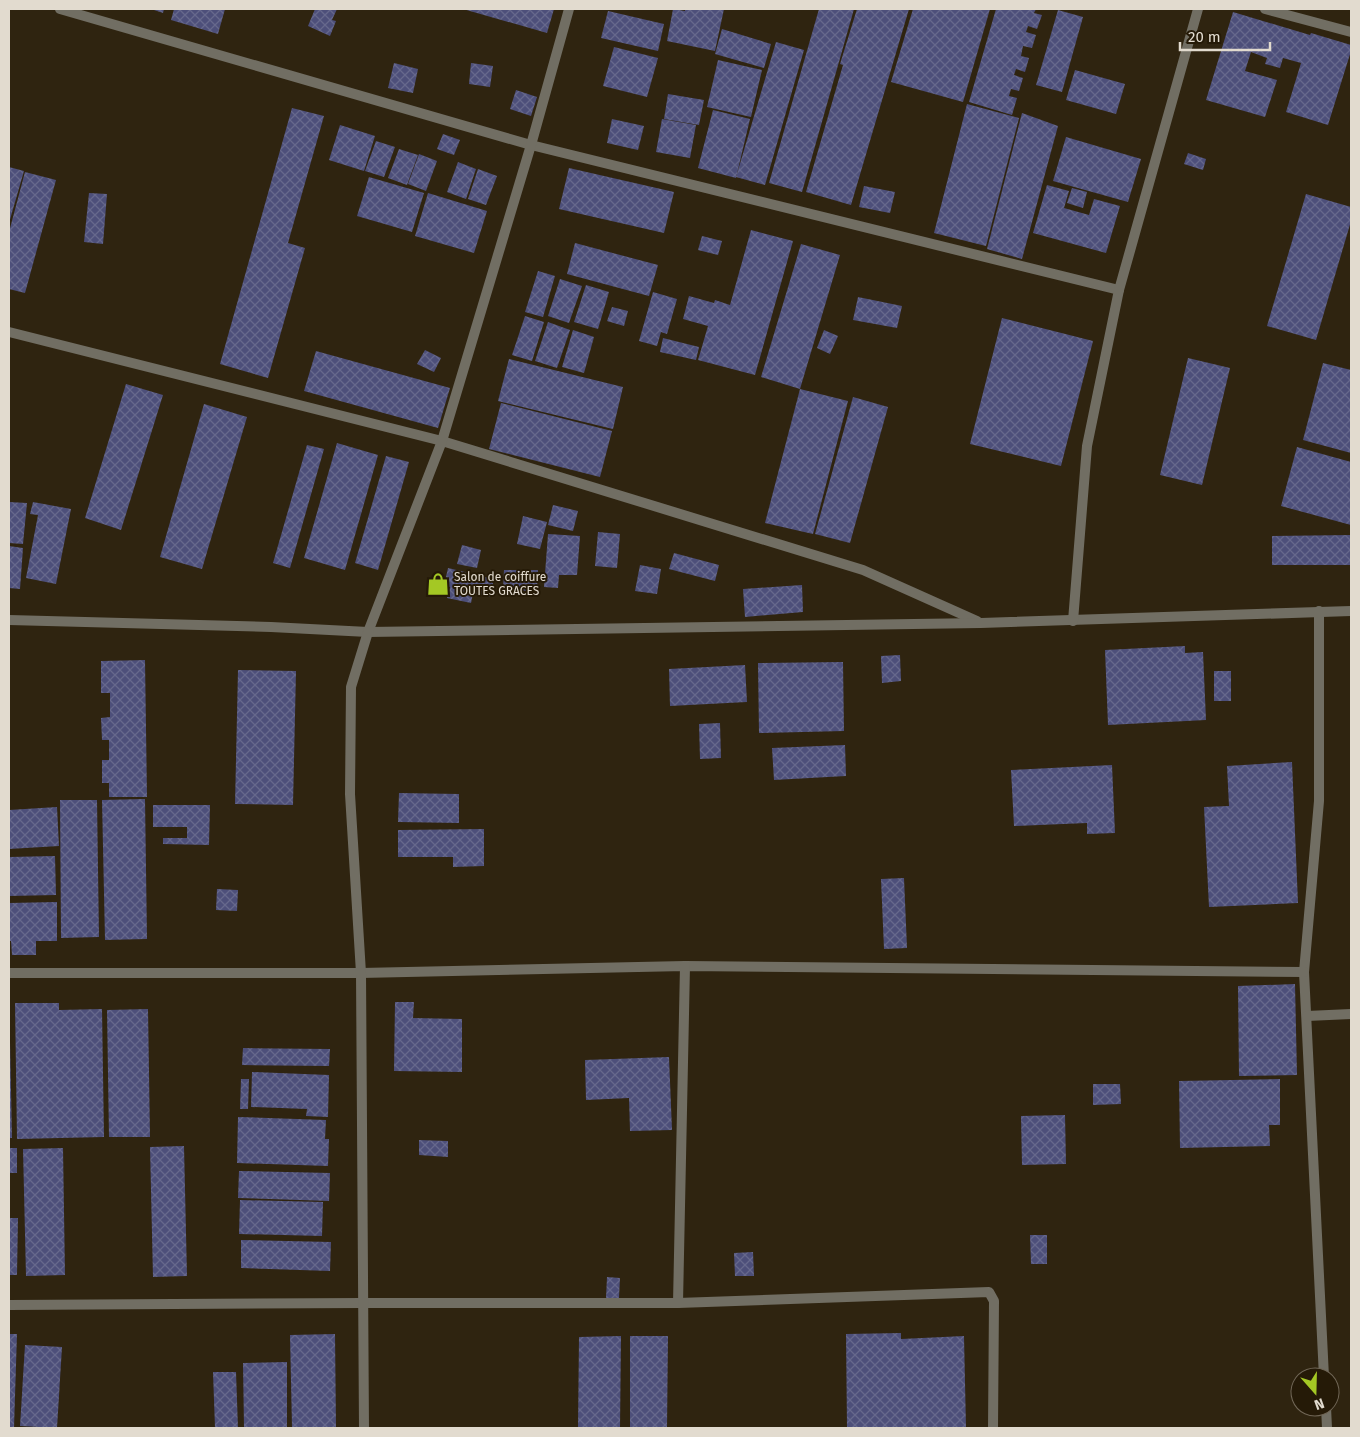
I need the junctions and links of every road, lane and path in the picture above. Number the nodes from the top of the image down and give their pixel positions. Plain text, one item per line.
1 (60, 9) edge
2 (569, 9) edge
3 (1198, 9) edge
4 (1265, 9) edge
5 (1351, 32) edge
6 (531, 145) junction
7 (1118, 290) junction
8 (9, 332) edge
9 (442, 441) junction
10 (1319, 611) junction
11 (1351, 611) edge
12 (9, 620) edge
13 (1073, 621) junction
14 (981, 623) junction
15 (368, 632) junction
16 (685, 966) junction
17 (1304, 972) junction
18 (361, 973) junction
19 (9, 974) edge
20 (1351, 1014) edge
21 (1307, 1016) junction
22 (363, 1303) junction
23 (678, 1303) junction
24 (9, 1305) edge
25 (1324, 1367) edge
26 (364, 1428) edge
27 (993, 1428) edge

1 - 6 street
2 - 6 street
3 - 7 street
4 - 5 street
6 - 7 street
6 - 9 street
7 - 13 street
8 - 9 street
9 - 14 street
9 - 15 street
10 - 11 street
10 - 13 street
10 - 17 street
12 - 15 street
13 - 14 street
14 - 15 street
15 - 18 street
16 - 17 street
16 - 18 street
16 - 23 street
17 - 21 street
18 - 19 street
18 - 22 street
20 - 21 street
21 - 25 street
22 - 23 street
22 - 24 street
22 - 26 street
23 - 27 street

